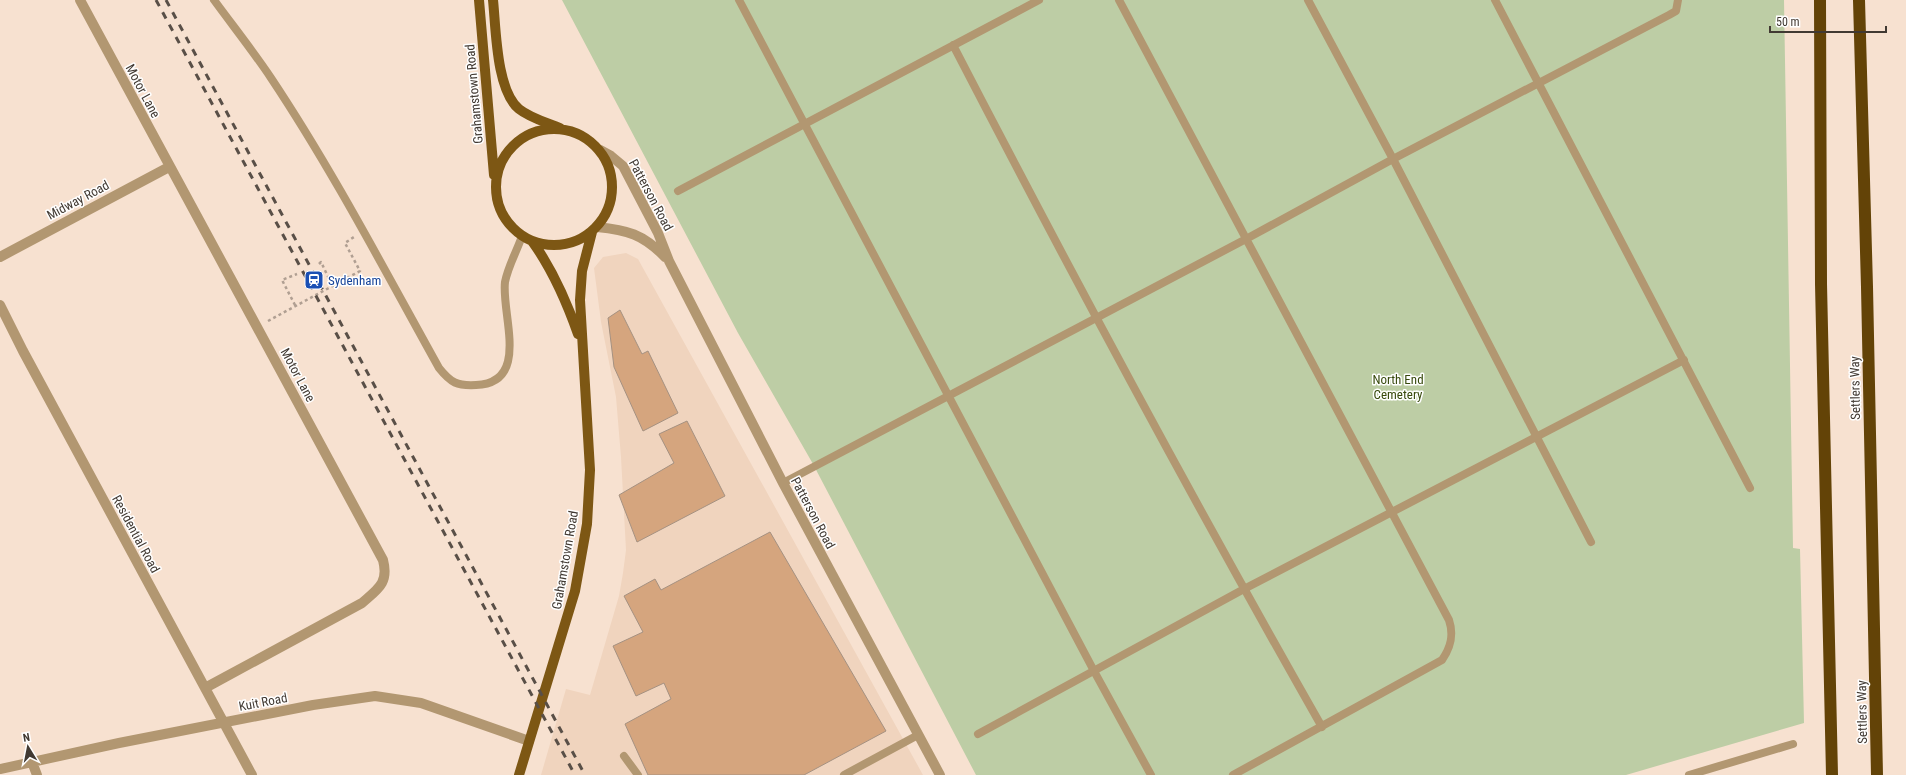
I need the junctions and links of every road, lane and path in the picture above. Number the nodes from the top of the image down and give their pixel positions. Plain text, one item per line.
1 (80, 0) edge
2 (214, 0) edge
3 (478, 0) edge
4 (493, 0) edge
5 (739, 0) edge
6 (1039, 0) edge
7 (1119, 0) edge
8 (1308, 0) edge
9 (1495, 0) edge
10 (1678, 0) edge
11 (1820, 0) edge
12 (1859, 0) edge
13 (953, 45) junction
14 (1538, 83) junction
15 (805, 124) junction
16 (562, 129) junction
17 (600, 150) junction
18 (1393, 159) junction
19 (169, 166) junction
20 (496, 185) junction
21 (678, 191) dead end
22 (594, 230) junction
23 (522, 236) junction
24 (1246, 239) junction
25 (532, 241) junction
26 (345, 243) dead end
27 (0, 257) edge
28 (669, 261) junction
29 (319, 264) dead end
30 (297, 274) dead end
31 (333, 286) junction
32 (0, 305) edge
33 (295, 305) junction
34 (1096, 319) junction
35 (268, 321) dead end
36 (582, 343) junction
37 (1684, 360) junction
38 (950, 396) junction
39 (1538, 437) junction
40 (783, 483) junction
41 (1750, 488) dead end
42 (1392, 512) junction
43 (1591, 542) dead end
44 (1244, 589) junction
45 (1094, 671) junction
46 (205, 688) junction
47 (225, 723) junction
48 (1322, 726) junction
49 (978, 734) dead end
50 (918, 735) junction
51 (1877, 736) junction
52 (530, 737) junction
53 (1793, 744) dead end
54 (624, 756) dead end
55 (32, 762) junction
56 (3, 769) edge
57 (37, 775) edge
58 (252, 775) edge
59 (520, 775) edge
60 (638, 775) edge
61 (844, 775) edge
62 (940, 775) edge
63 (1151, 775) edge
64 (1232, 775) edge
65 (1689, 775) edge
66 (1832, 775) edge
67 (1877, 775) edge
68 (1880, 775) edge

1 - 19 street, Motor Lane
2 - 23 lane
3 - 20 main road, Grahamstown Road
4 - 16 main road, Grahamstown Road
5 - 15 lane
6 - 13 lane
7 - 24 lane
8 - 18 lane
9 - 14 lane
10 - 14 lane
11 - 66 highway
12 - 51 highway, Settlers Way
13 - 15 lane
13 - 34 lane
14 - 18 lane
14 - 37 lane
15 - 21 lane
15 - 38 lane
16 - 17 main road, Grahamstown Road
16 - 20 main road, Grahamstown Road
17 - 22 main road, Grahamstown Road
17 - 28 street, Patterson Road
18 - 24 lane
18 - 39 lane
19 - 27 street, Midway Road
19 - 46 street, Motor Lane
20 - 23 main road, Grahamstown Road
22 - 25 main road, Grahamstown Road
22 - 28 street, Patterson Road
22 - 36 main road, Grahamstown Road
23 - 25 main road, Grahamstown Road
24 - 34 lane
24 - 42 lane
25 - 36 main road, Grahamstown Road
26 - 31 path
28 - 40 street, Patterson Road
29 - 31 path
30 - 33 path
31 - 33 path
32 - 46 street, Residential Road
33 - 35 path
34 - 38 lane
34 - 44 lane
36 - 52 main road, Grahamstown Road
37 - 39 lane
37 - 41 lane
38 - 40 lane
38 - 45 lane
39 - 42 lane
39 - 43 lane
40 - 50 street, Patterson Road
42 - 44 lane
42 - 48 lane
44 - 45 lane
44 - 48 lane
45 - 49 lane
45 - 63 lane
46 - 47 street, Residential Road
47 - 52 street, Kuit Road
47 - 55 street, Kuit Road
47 - 58 street, Residential Road
48 - 64 lane
50 - 61 lane
50 - 62 street, Patterson Road
51 - 67 highway, Settlers Way
51 - 68 highway
52 - 59 main road, Grahamstown Road
53 - 65 lane
54 - 60 lane
55 - 56 street, Kuit Road
55 - 57 street

